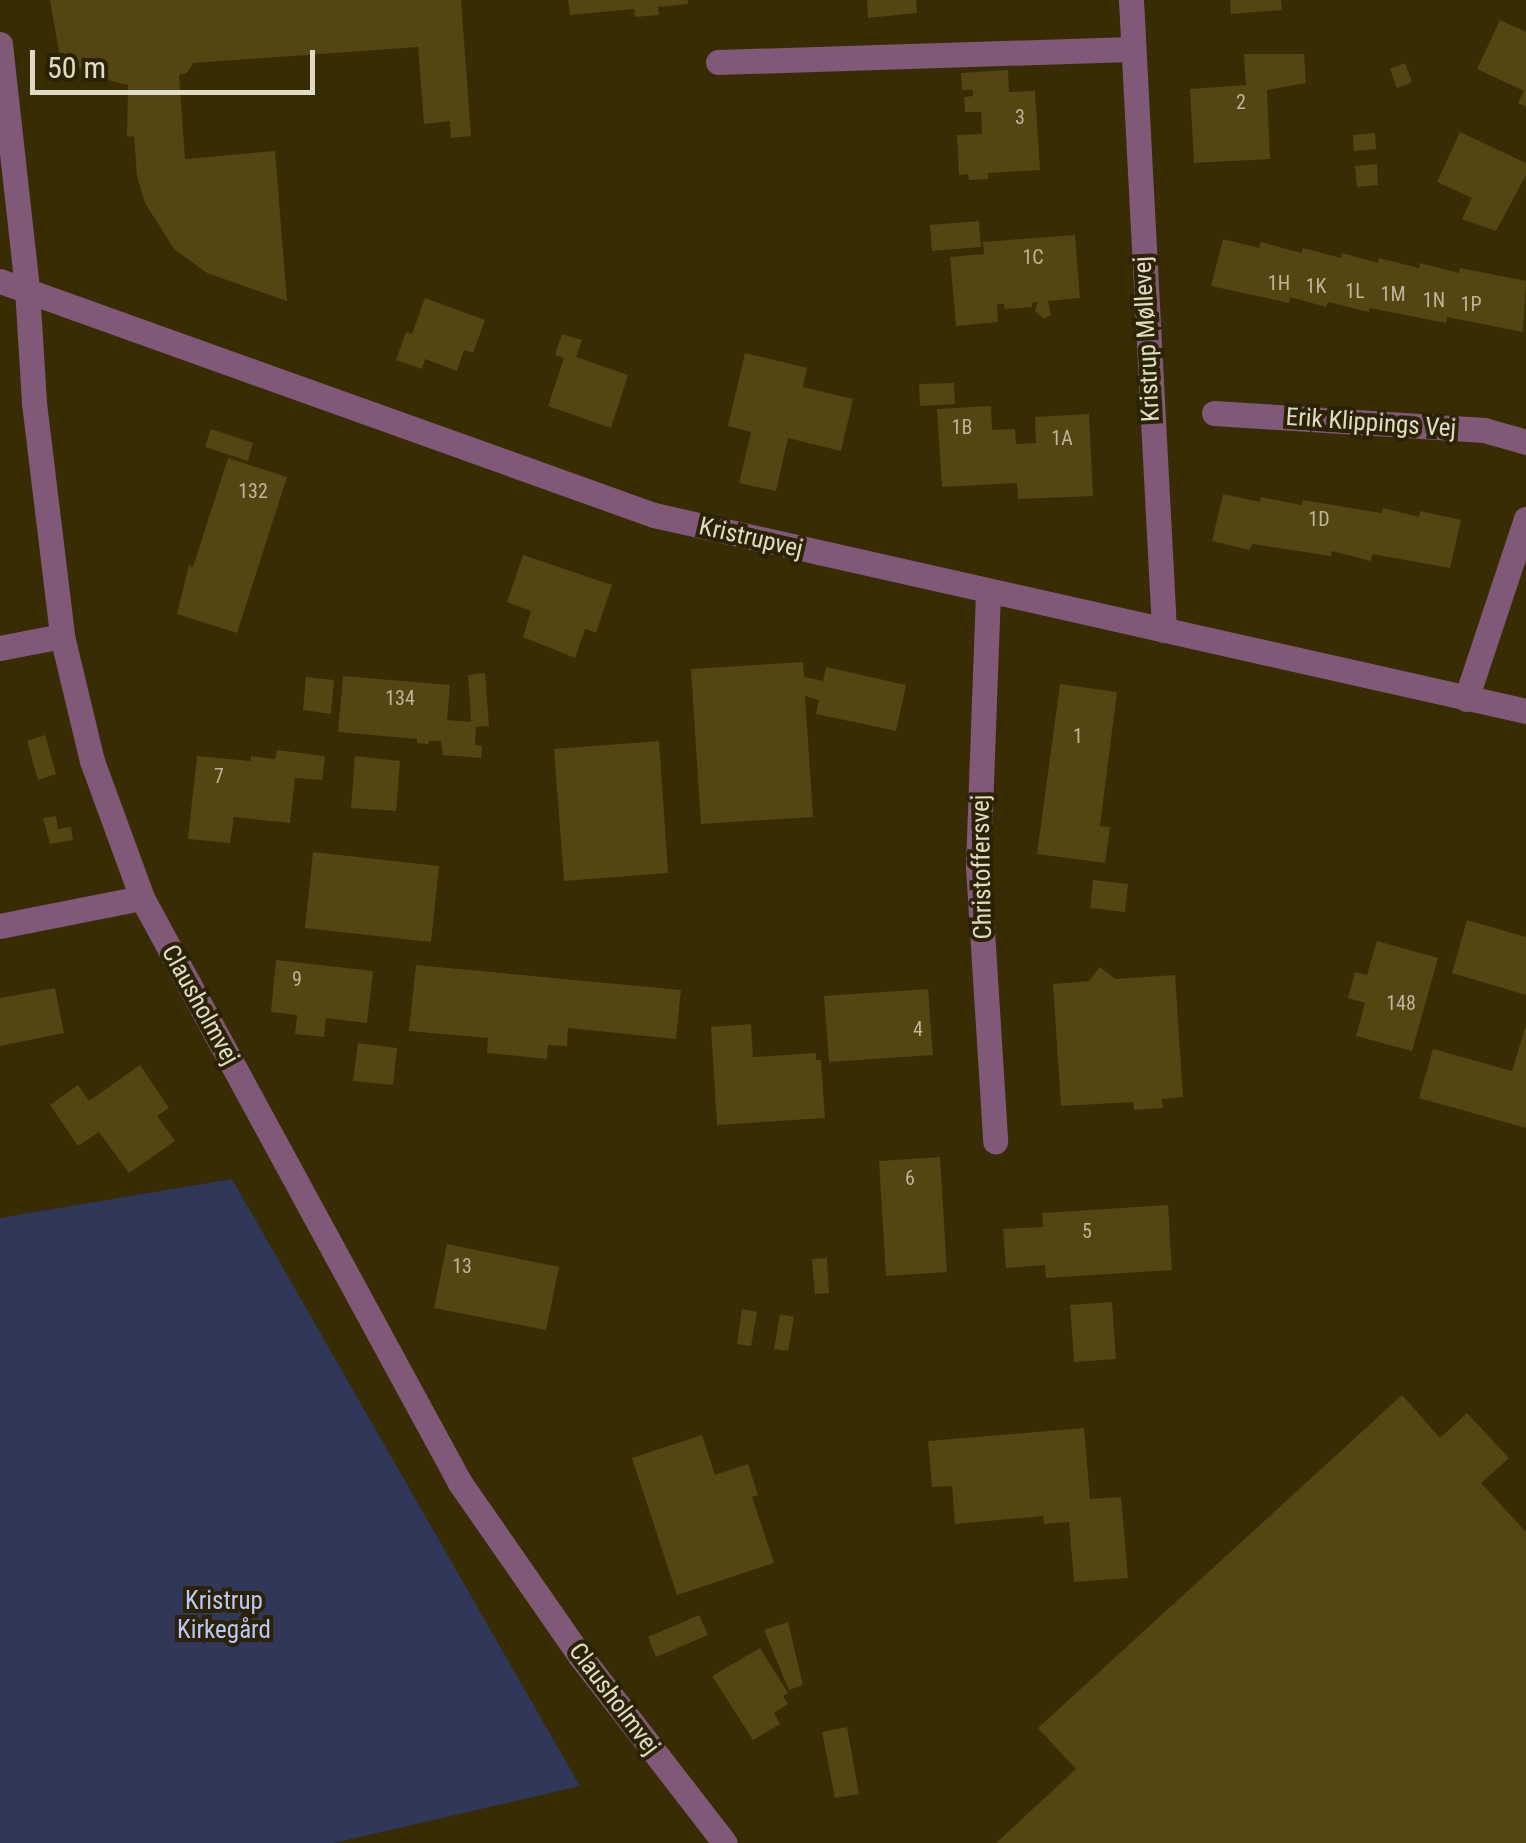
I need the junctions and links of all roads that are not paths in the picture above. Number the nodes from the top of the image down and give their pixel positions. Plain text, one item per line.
1 (1131, 0) edge
2 (0, 44) edge
3 (1131, 49) junction
4 (718, 62) dead end
5 (0, 281) edge
6 (28, 288) junction
7 (1214, 413) dead end
8 (1526, 442) edge
9 (1526, 518) edge
10 (988, 592) junction
11 (1164, 630) junction
12 (62, 636) junction
13 (0, 648) edge
14 (1466, 698) junction
15 (1526, 711) edge
16 (142, 898) junction
17 (0, 926) edge
18 (995, 1141) dead end
19 (725, 1843) edge

1 - 3 street, Kristrup Møllevej
2 - 6 street, Clausholmvej
3 - 4 street
3 - 11 street, Kristrup Møllevej
5 - 6 street, Kristrupvej
6 - 10 street, Kristrupvej
6 - 12 street, Clausholmvej
7 - 8 street, Erik Klippings Vej
9 - 14 street
10 - 11 street, Kristrupvej
10 - 18 street, Christoffersvej
11 - 14 street, Kristrupvej
12 - 13 street
12 - 16 street, Clausholmvej
14 - 15 street, Kristrupvej
16 - 17 street
16 - 19 street, Clausholmvej

